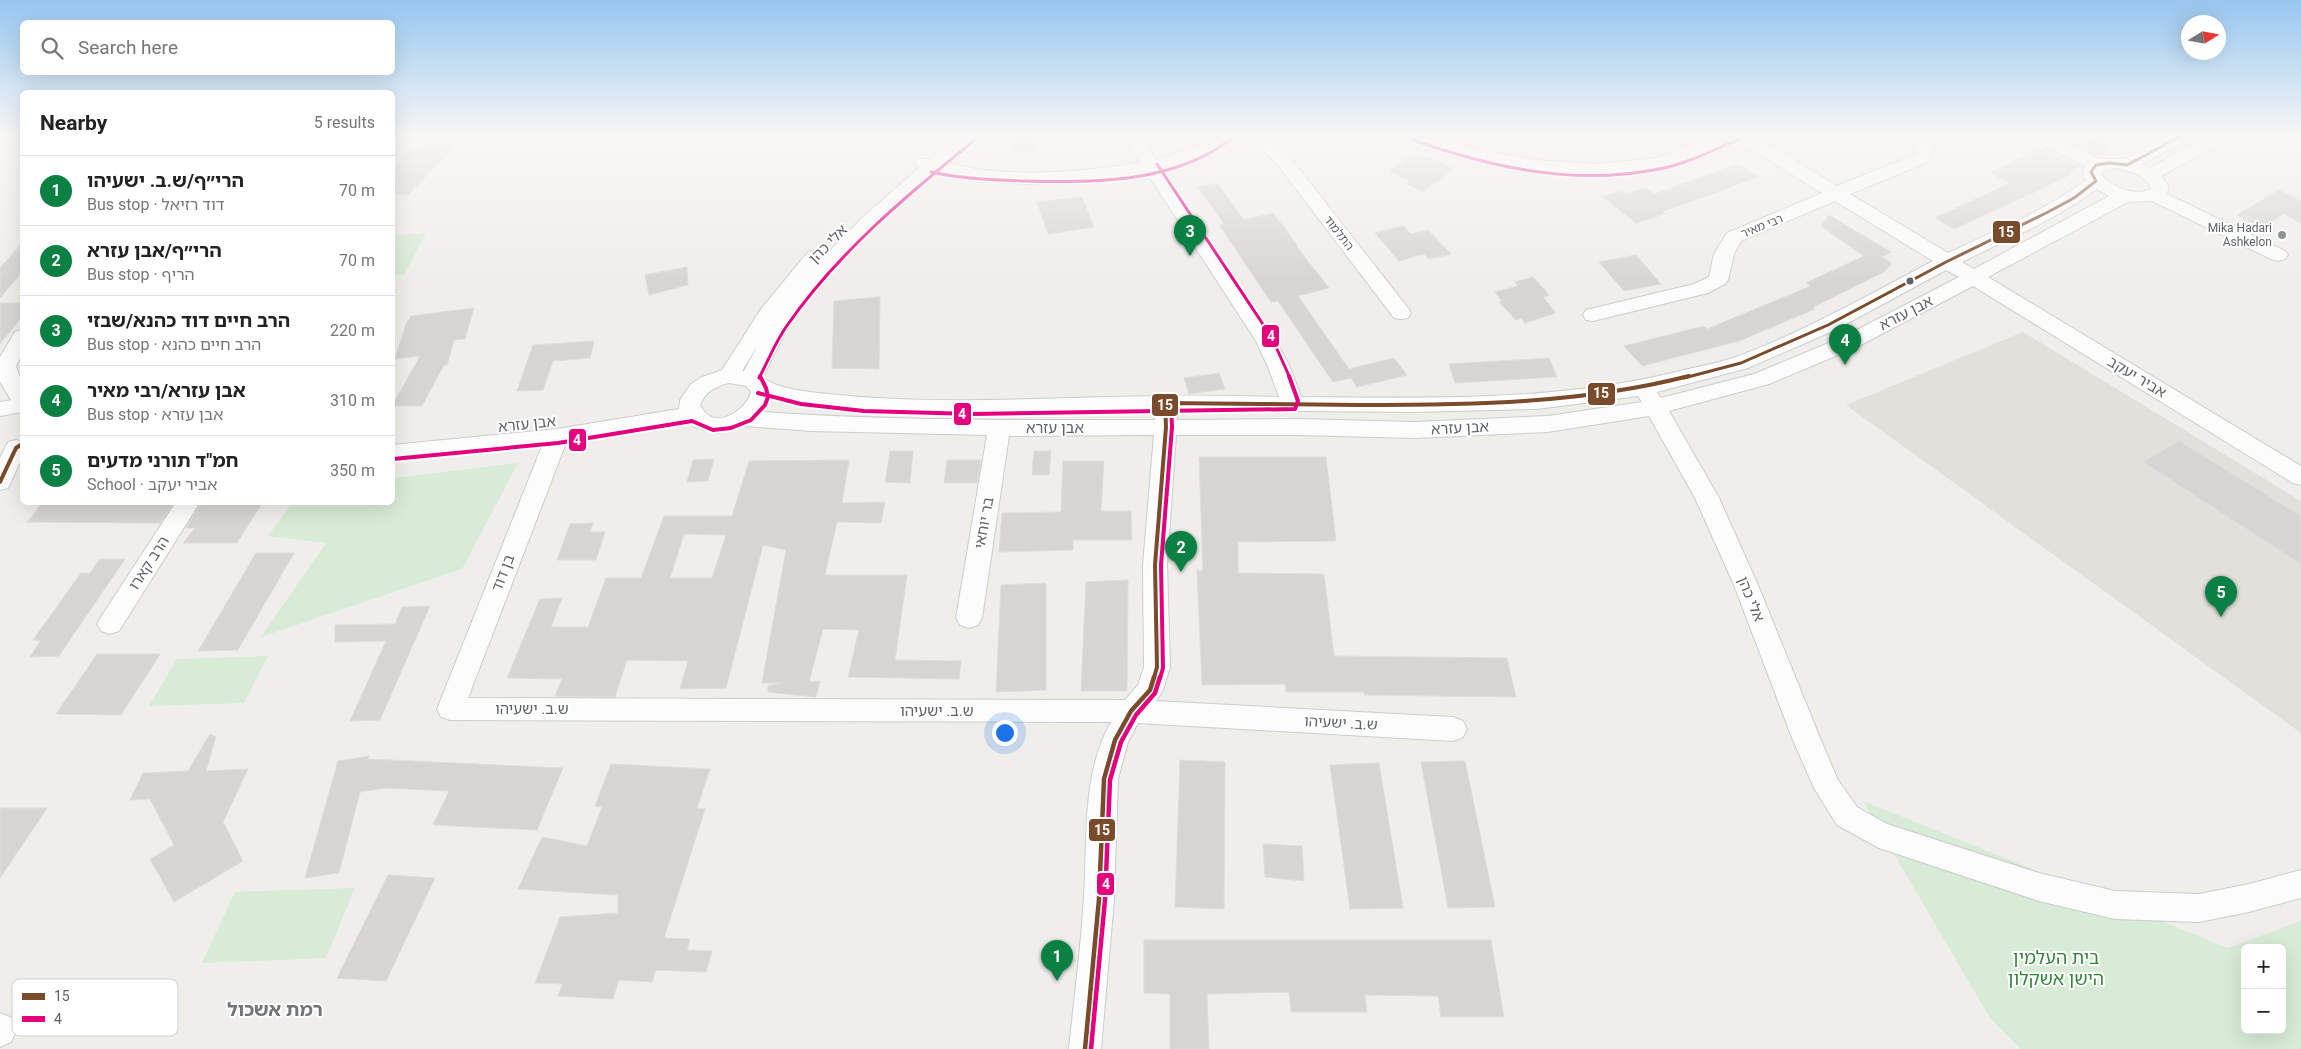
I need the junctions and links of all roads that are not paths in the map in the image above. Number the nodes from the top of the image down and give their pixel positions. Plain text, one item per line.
1 (898, 183) edge
2 (908, 183) edge
3 (1162, 183) edge
4 (1301, 183) edge
5 (1818, 183) edge
6 (1860, 183) edge
7 (2091, 183) edge
8 (2104, 183) edge
9 (2157, 183) edge
10 (1835, 195) junction
11 (2154, 195) junction
12 (2127, 196) junction
13 (2278, 255) dead end
14 (1946, 262) junction
15 (1972, 277) junction
16 (1400, 313) dead end
17 (1593, 315) dead end
18 (20, 340) edge
19 (3, 370) edge
20 (729, 376) junction
21 (756, 383) junction
22 (20, 397) edge
23 (1650, 398) junction
24 (1165, 403) junction
25 (1292, 404) junction
26 (20, 405) edge
27 (692, 407) junction
28 (0, 409) edge
29 (744, 418) junction
30 (1166, 427) junction
31 (999, 428) junction
32 (395, 437) edge
33 (557, 437) junction
34 (17, 450) edge
35 (395, 453) edge
36 (2301, 477) edge
37 (0, 482) edge
38 (186, 505) edge
39 (969, 618) dead end
40 (110, 624) dead end
41 (450, 709) joint
42 (1132, 711) junction
43 (1452, 729) dead end
44 (2301, 884) edge
45 (1085, 1049) edge

1 - 20 street, אלי כהן
2 - 21 street, אלי כהן
3 - 25 street
4 - 16 street, התלמוד
5 - 10 street, אביר יעקב
6 - 10 street, רבי מאיר
7 - 14 street, אבן עזרא
8 - 12 street
9 - 11 street
10 - 14 street, אביר יעקב
10 - 17 street, רבי מאיר
11 - 12 street
11 - 13 street
12 - 15 street, אבן עזרא
14 - 15 street, אביר יעקב
14 - 23 street, אבן עזרא
15 - 23 street, אבן עזרא
15 - 36 street, אביר יעקב
18 - 19 street
19 - 22 street
20 - 21 street
20 - 27 street
21 - 24 street, אבן עזרא
21 - 29 street
23 - 25 street, אבן עזרא
23 - 30 street, אבן עזרא
23 - 44 street, אלי כהן
24 - 25 street, אבן עזרא
24 - 30 street
26 - 28 street
27 - 29 street
27 - 32 street, אבן עזרא
27 - 33 street, אבן עזרא
29 - 31 street, אבן עזרא
30 - 31 street, אבן עזרא
30 - 42 street
31 - 39 street, בר יוחאי
33 - 35 street, אבן עזרא
33 - 41 street, בן דוד
34 - 37 street
38 - 40 street, הרב קארו
41 - 42 street, ש.ב. ישעיהו
42 - 43 street, ש.ב. ישעיהו
42 - 45 street

